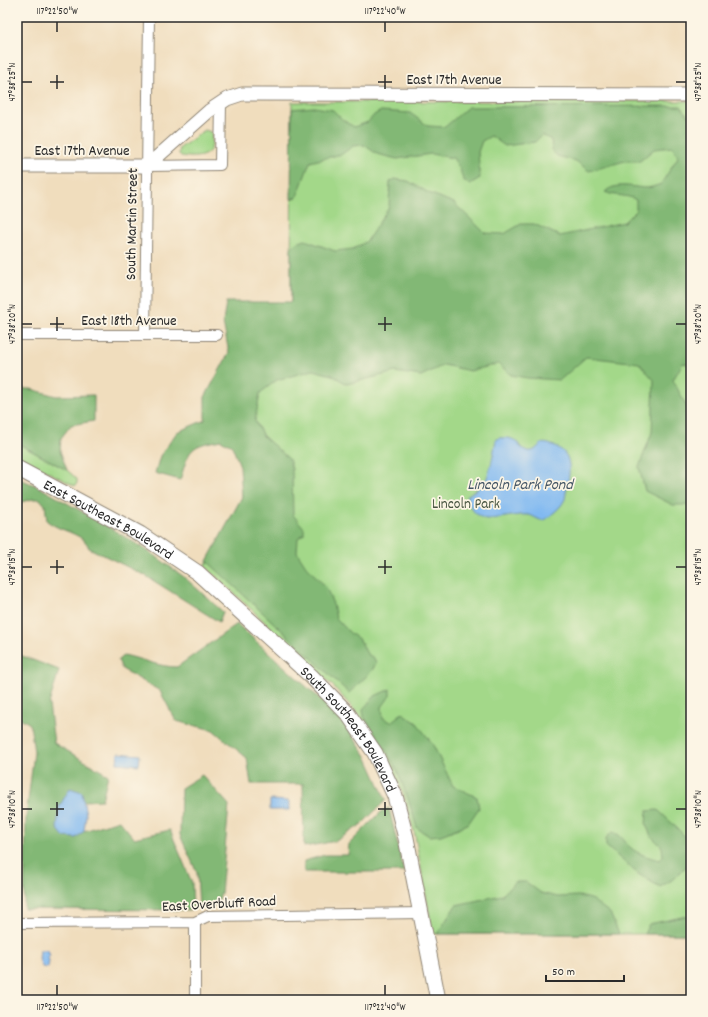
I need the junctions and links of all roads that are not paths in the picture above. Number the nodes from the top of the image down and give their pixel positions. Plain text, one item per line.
1 (149, 17) edge
2 (691, 95) edge
3 (221, 103) junction
4 (17, 166) edge
5 (147, 166) junction
6 (145, 334) junction
7 (17, 335) edge
8 (217, 335) dead end
9 (17, 468) edge
10 (198, 573) joint
11 (422, 913) junction
12 (195, 922) junction
13 (17, 923) edge
14 (195, 1000) edge
15 (438, 1000) edge

1 - 5 street, South Martin Street
2 - 3 street, East 17th Avenue
3 - 5 street, East 17th Avenue
3 - 5 street, East 17th Avenue
4 - 5 street, East 17th Avenue
5 - 6 street, South Martin Street
6 - 7 street, East 18th Avenue
6 - 8 street, East 18th Avenue
9 - 10 main road, East Southeast Boulevard
10 - 11 main road, South Southeast Boulevard
11 - 12 street, East Overbluff Road
11 - 15 main road, South Southeast Boulevard
12 - 13 street, East Overbluff Road
12 - 14 street

